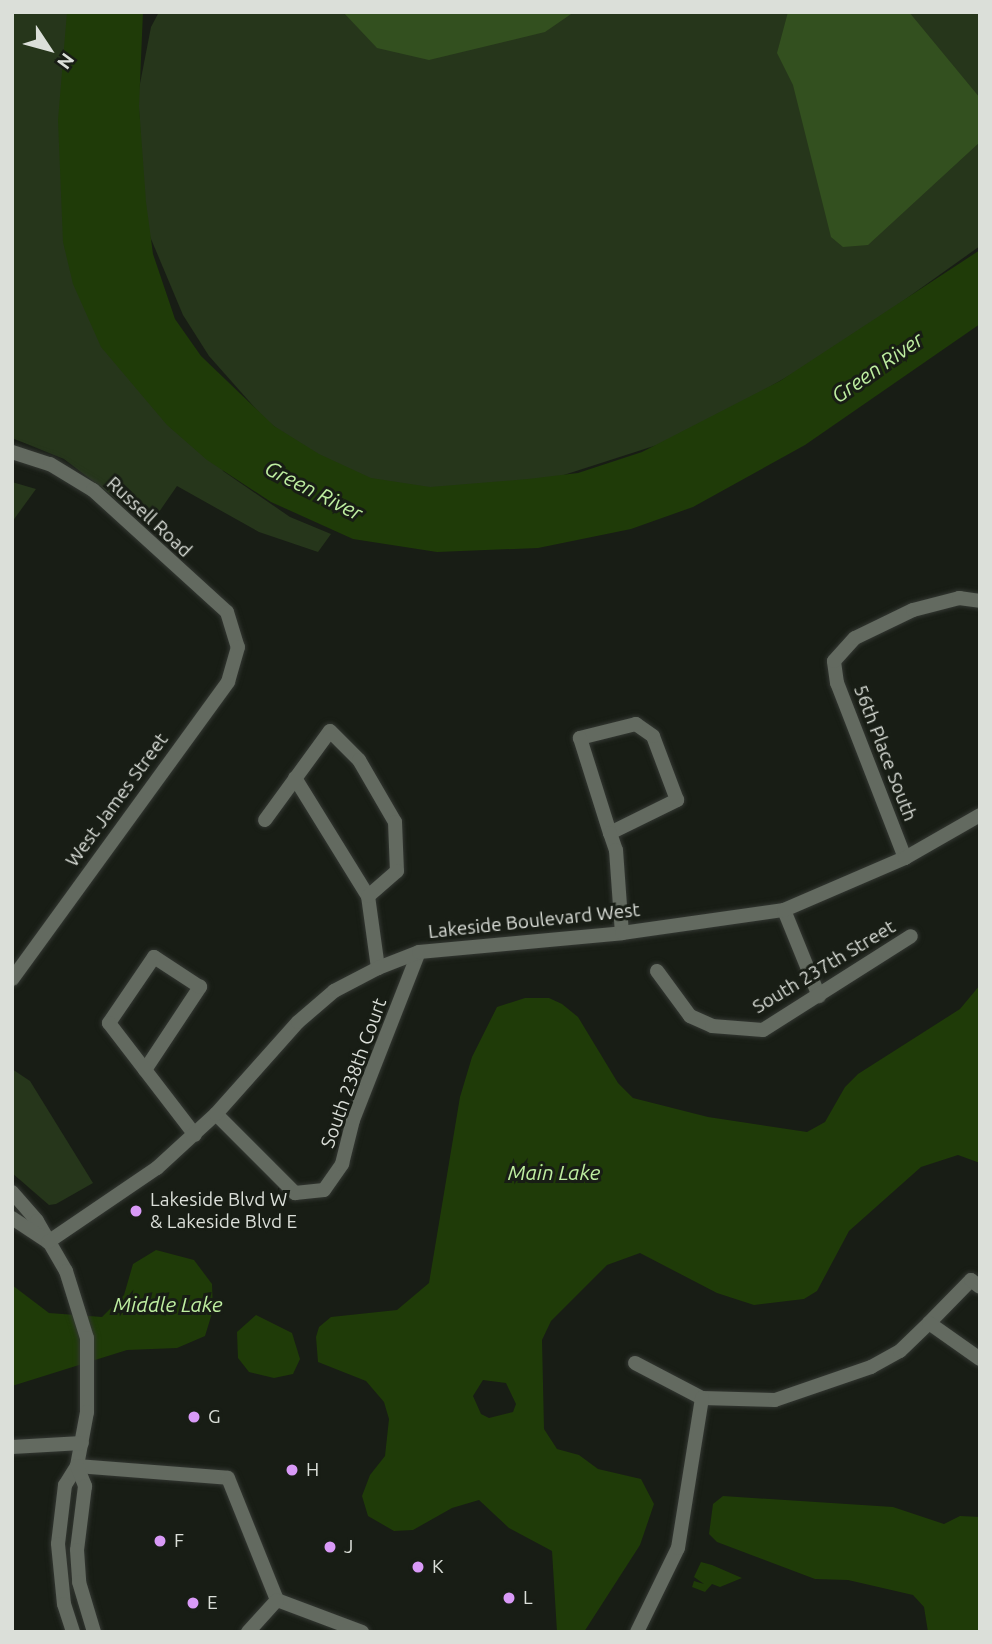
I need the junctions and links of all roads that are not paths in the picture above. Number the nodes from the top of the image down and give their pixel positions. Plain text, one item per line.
1 (12, 452) edge
2 (980, 601) edge
3 (237, 637) joint
4 (295, 778) junction
5 (980, 815) edge
6 (265, 820) dead end
7 (610, 832) junction
8 (905, 858) junction
9 (368, 896) junction
10 (784, 910) junction
11 (622, 933) junction
12 (911, 936) dead end
13 (419, 952) junction
14 (378, 968) junction
15 (657, 971) dead end
16 (12, 979) edge
17 (818, 996) junction
18 (145, 1070) junction
19 (216, 1114) junction
20 (195, 1135) junction
21 (12, 1192) edge
22 (12, 1218) edge
23 (48, 1242) junction
24 (980, 1287) edge
25 (929, 1323) junction
26 (980, 1359) edge
27 (635, 1363) dead end
28 (702, 1398) junction
29 (82, 1443) junction
30 (12, 1447) edge
31 (77, 1466) junction
32 (276, 1600) junction
33 (73, 1632) edge
34 (93, 1632) edge
35 (248, 1632) edge
36 (362, 1632) edge
37 (637, 1632) edge

1 - 3 street, Russell Road
2 - 8 street, 56th Place South
3 - 16 street, West James Street
4 - 6 street
4 - 9 street
4 - 9 street
5 - 8 street, Lakeside Boulevard West
7 - 7 street
7 - 11 street
8 - 10 street, Lakeside Boulevard West
9 - 14 street
10 - 11 street, Lakeside Boulevard West
10 - 17 street
11 - 13 street, Lakeside Boulevard West
12 - 17 street, South 237th Street
13 - 14 street, Lakeside Boulevard West
13 - 19 street, South 238th Court
14 - 19 street, Lakeside Boulevard West
15 - 17 street, South 237th Street
18 - 18 street
18 - 20 street
19 - 20 street, Lakeside Boulevard West
20 - 23 street, Lakeside Boulevard West
21 - 23 street
22 - 23 street
23 - 29 street
24 - 25 street
25 - 26 street
25 - 28 street
27 - 28 street
28 - 37 street
29 - 30 street
29 - 31 street
31 - 32 street
31 - 33 street
31 - 34 street
32 - 35 street
32 - 36 street

